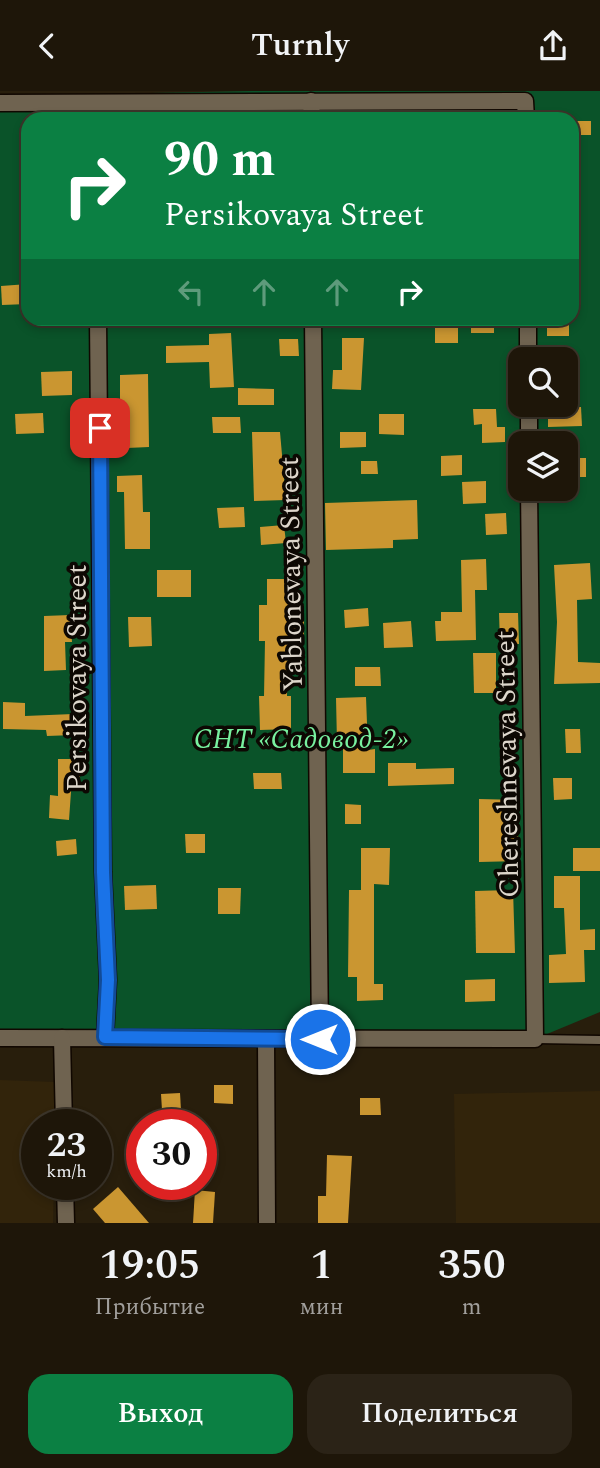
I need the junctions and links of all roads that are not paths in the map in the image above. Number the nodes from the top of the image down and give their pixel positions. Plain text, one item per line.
1 (311, 101) junction
2 (0, 103) edge
3 (96, 111) edge
4 (312, 112) edge
5 (526, 112) edge
6 (98, 326) edge
7 (313, 326) edge
8 (528, 326) edge
9 (528, 347) edge
10 (530, 501) edge
11 (105, 1037) junction
12 (0, 1038) edge
13 (62, 1038) junction
14 (266, 1039) junction
15 (320, 1039) junction
16 (535, 1039) junction
17 (600, 1040) edge
18 (64, 1109) edge
19 (65, 1200) edge
20 (66, 1223) edge
21 (267, 1223) edge

1 - 3 street
1 - 4 street
1 - 5 street
2 - 3 street
6 - 11 street, Persikovaya Street
7 - 15 street, Yablonevaya Street
8 - 9 street
10 - 16 street, Chereshnevaya Street
11 - 13 street
11 - 14 street
12 - 13 street
13 - 18 street
14 - 15 street
14 - 21 street
15 - 16 street
16 - 17 lane
19 - 20 street

